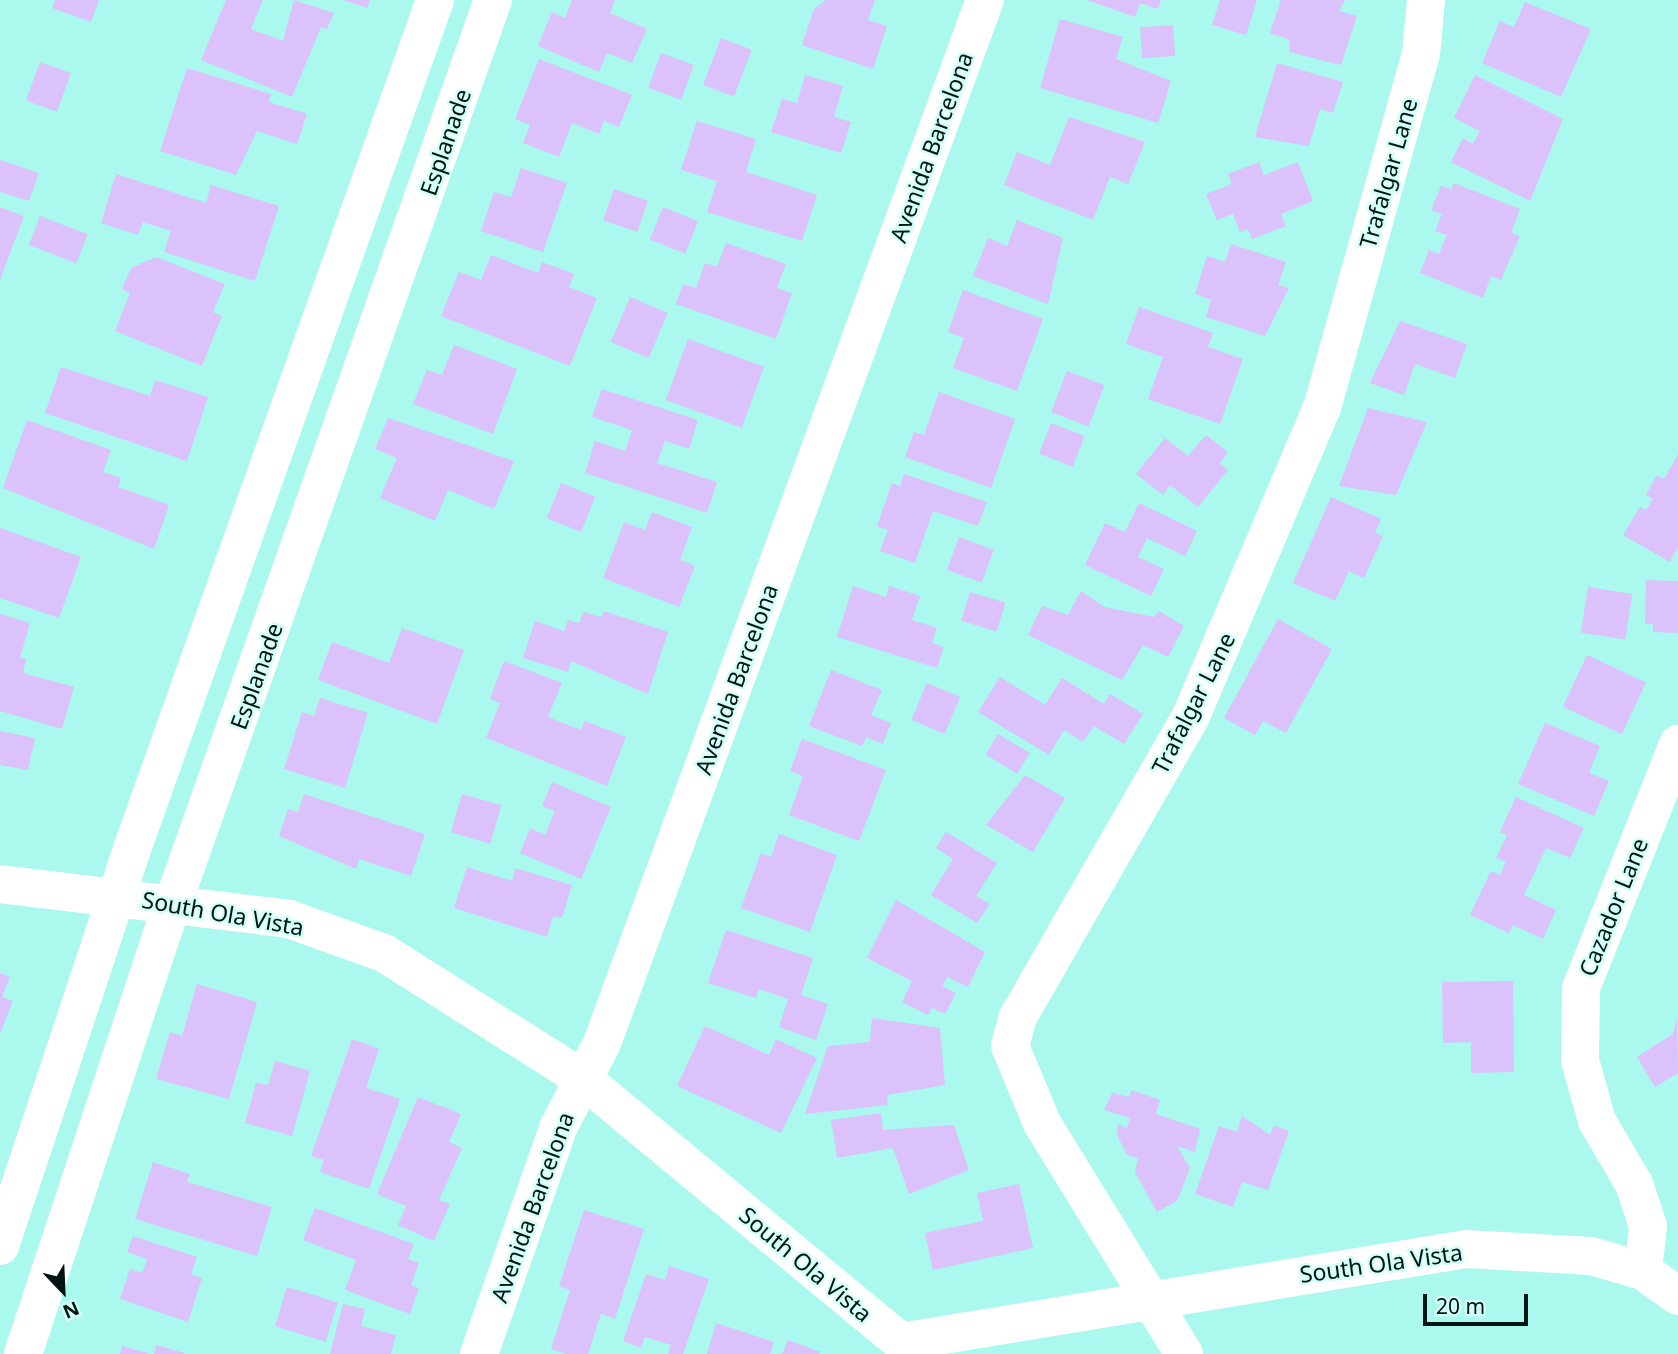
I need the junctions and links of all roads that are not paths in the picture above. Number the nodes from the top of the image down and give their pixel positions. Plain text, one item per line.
1 (435, 0) edge
2 (493, 0) edge
3 (985, 0) edge
4 (1426, 0) edge
5 (1678, 744) edge
6 (0, 884) edge
7 (117, 896) junction
8 (173, 901) junction
9 (583, 1079) junction
10 (0, 1246) edge
11 (1643, 1272) junction
12 (1678, 1296) edge
13 (1147, 1301) junction
14 (900, 1348) edge
15 (23, 1354) edge
16 (479, 1354) edge
17 (1184, 1354) edge

1 - 7 street
2 - 8 street, Esplanade
3 - 9 street, Avenida Barcelona
4 - 13 street, Trafalgar Lane
5 - 11 street, Cazador Lane
6 - 7 street, South Ola Vista
7 - 8 street, South Ola Vista
7 - 10 street
8 - 9 street, South Ola Vista
8 - 15 street, Esplanade
9 - 14 street, South Ola Vista
9 - 16 street, Avenida Barcelona
11 - 12 street, South Ola Vista
11 - 13 street, South Ola Vista
13 - 14 street, South Ola Vista
13 - 17 street, Trafalgar Lane

